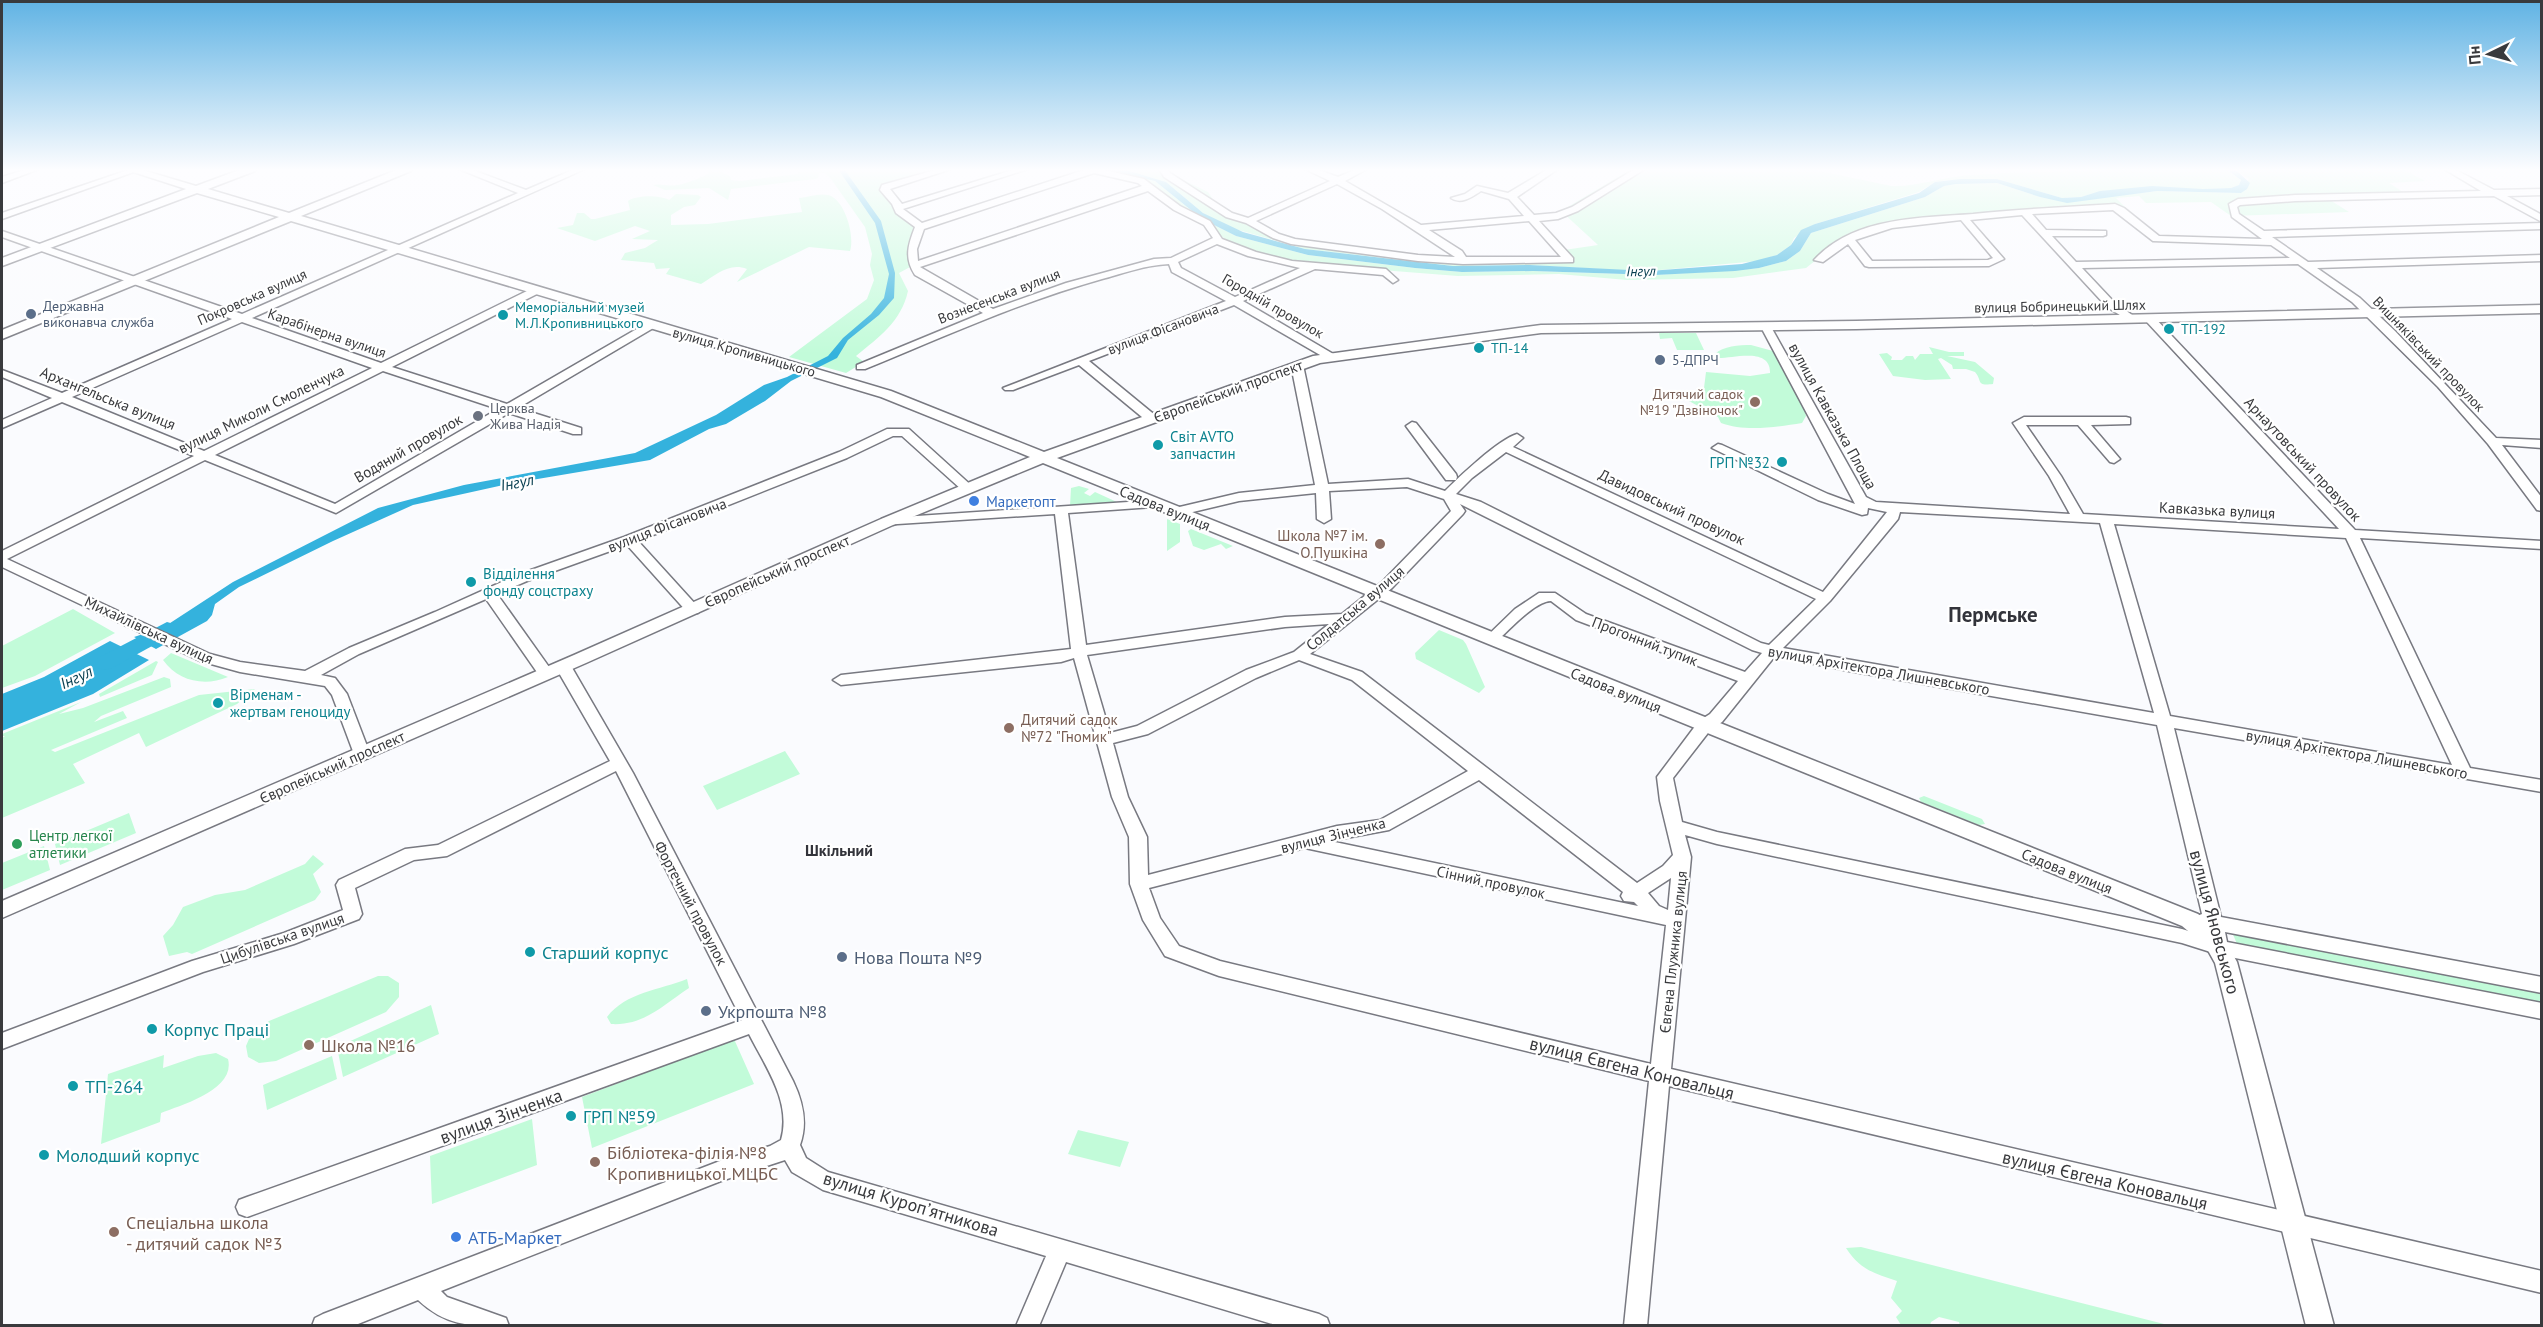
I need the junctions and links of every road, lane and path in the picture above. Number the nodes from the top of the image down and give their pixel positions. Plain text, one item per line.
1 (84, 231) edge
2 (258, 231) edge
3 (338, 231) edge
4 (439, 231) edge
5 (919, 231) edge
6 (1019, 231) edge
7 (1213, 231) edge
8 (1267, 231) edge
9 (1423, 231) edge
10 (1541, 231) edge
11 (1864, 231) edge
12 (1975, 231) edge
13 (2145, 231) edge
14 (2258, 231) edge
15 (2369, 231) edge
16 (2044, 233) joint
17 (2103, 233) dead end
18 (2, 234) edge
19 (2262, 234) junction
20 (1849, 239) junction
21 (1217, 240) junction
22 (2275, 243) junction
23 (41, 247) junction
24 (398, 249) junction
25 (2541, 258) edge
26 (1819, 260) dead end
27 (1173, 261) junction
28 (1463, 261) junction
29 (2, 262) edge
30 (2306, 263) junction
31 (1315, 265) junction
32 (2074, 265) junction
33 (914, 266) junction
34 (1393, 280) dead end
35 (135, 282) junction
36 (535, 291) junction
37 (1235, 301) junction
38 (2541, 309) edge
39 (992, 313) junction
40 (2371, 314) junction
41 (239, 318) junction
42 (2150, 318) junction
43 (2131, 319) junction
44 (651, 325) junction
45 (1580, 327) joint
46 (1766, 327) junction
47 (2, 335) edge
48 (1331, 357) junction
49 (1080, 360) junction
50 (1297, 365) junction
51 (861, 367) dead end
52 (382, 368) junction
53 (2, 373) edge
54 (1009, 388) dead end
55 (62, 397) junction
56 (508, 410) junction
57 (1152, 418) junction
58 (2081, 421) junction
59 (2126, 421) dead end
60 (2, 424) edge
61 (1412, 426) dead end
62 (577, 431) dead end
63 (1517, 438) dead end
64 (2492, 441) junction
65 (2541, 444) edge
66 (1504, 447) junction
67 (1718, 448) dead end
68 (204, 455) junction
69 (1043, 458) junction
70 (2114, 459) dead end
71 (1468, 475) junction
72 (1451, 477) junction
73 (1408, 483) junction
74 (967, 487) junction
75 (1322, 488) junction
76 (2535, 491) edge
77 (1448, 495) junction
78 (1153, 502) junction
79 (1476, 505) junction
80 (1866, 506) junction
81 (2541, 507) edge
82 (336, 509) joint
83 (1061, 510) junction
84 (1458, 511) junction
85 (1176, 512) junction
86 (1889, 514) junction
87 (2079, 518) junction
88 (1324, 519) dead end
89 (2106, 520) junction
90 (886, 522) junction
91 (2351, 534) junction
92 (629, 540) junction
93 (2541, 545) edge
94 (2, 556) edge
95 (2, 562) edge
96 (488, 592) junction
97 (1377, 593) junction
98 (1826, 598) junction
99 (693, 610) junction
100 (1344, 618) junction
101 (1491, 639) junction
102 (1772, 650) junction
103 (1078, 651) junction
104 (1299, 655) junction
105 (563, 666) junction
106 (546, 674) junction
107 (307, 676) junction
108 (1748, 679) junction
109 (841, 680) dead end
110 (2164, 721) junction
111 (1705, 725) junction
112 (1103, 741) junction
113 (362, 754) junction
114 (619, 763) junction
115 (1481, 771) junction
116 (2464, 772) junction
117 (2541, 786) edge
118 (1674, 826) junction
119 (1305, 842) junction
120 (1682, 857) junction
121 (1139, 884) junction
122 (1636, 891) junction
123 (1617, 909) junction
124 (2, 910) edge
125 (2190, 920) junction
126 (2212, 921) junction
127 (1677, 922) junction
128 (2220, 948) junction
129 (2541, 985) edge
130 (2541, 1011) edge
131 (754, 1024) junction
132 (2, 1041) edge
133 (1660, 1075) junction
134 (789, 1146) junction
135 (247, 1207) dead end
136 (2295, 1225) junction
137 (1060, 1249) junction
138 (2541, 1282) edge
139 (422, 1288) junction
140 (323, 1326) edge
141 (498, 1326) edge
142 (1027, 1326) edge
143 (1319, 1326) edge
144 (1635, 1326) edge
145 (2320, 1326) edge

1 - 23 main road
2 - 35 main road
3 - 24 main road, вулиця Кропивницького
4 - 24 street, Покровська вулиця
5 - 33 street
6 - 33 street
7 - 21 street
8 - 28 street
9 - 28 street
10 - 28 street
11 - 20 street
12 - 20 street
13 - 22 street
14 - 19 street, Вишняківський провулок
15 - 19 street
16 - 17 street
16 - 32 street
18 - 23 street, Карабінерна вулиця
19 - 22 street, Вишняківський провулок
20 - 26 street
21 - 27 street, Вознесенська вулиця
21 - 31 street
22 - 30 street, Вишняківський провулок
23 - 29 main road
23 - 35 street, Карабінерна вулиця
24 - 36 main road, вулиця Кропивницького
24 - 41 street, Покровська вулиця
25 - 30 street
27 - 37 street, Городній провулок
27 - 39 street, Вознесенська вулиця
30 - 32 street
30 - 40 street, Вишняківський провулок
31 - 34 street
31 - 37 street, вулиця Фісановича
32 - 43 street
33 - 39 street
35 - 41 street, Карабінерна вулиця
35 - 47 main road
36 - 44 main road, вулиця Кропивницького
36 - 52 street, вулиця Миколи Смоленчука
37 - 48 street, Городній провулок
37 - 49 street, вулиця Фісановича
38 - 40 main road, вулиця Бобринецький Шлях
39 - 51 street, Вознесенська вулиця
40 - 42 main road, вулиця Бобринецький Шлях
40 - 64 street, Вишняківський провулок
41 - 52 street, Карабінерна вулиця
41 - 55 street, Покровська вулиця
42 - 43 main road, вулиця Бобринецький Шлях
42 - 91 street, Арнаутовський провулок
43 - 46 main road, вулиця Бобринецький Шлях
44 - 56 street, Водяний провулок
44 - 69 main road, вулиця Кропивницького
45 - 46 main road, вулиця Бобринецький Шлях
45 - 48 main road, Європейський проспект
46 - 80 street, вулиця Кавказька Площа
48 - 50 main road, Європейський проспект
49 - 54 street, вулиця Фісановича
49 - 57 street
50 - 57 main road, Європейський проспект
50 - 75 street
52 - 56 street, Карабінерна вулиця
52 - 68 street, вулиця Миколи Смоленчука
53 - 55 street, Архангельська вулиця
55 - 60 street, Покровська вулиця
55 - 68 street, Архангельська вулиця
56 - 62 street, Карабінерна вулиця
56 - 82 street, Водяний провулок
57 - 69 main road, Європейський проспект
58 - 59 street
58 - 70 street
58 - 87 street
61 - 72 street
63 - 66 street
64 - 65 street
64 - 76 street, Вишняківський провулок
66 - 71 street
66 - 98 street, Давидовський провулок
67 - 80 street, вулиця Кавказька Площа
68 - 82 street, Архангельська вулиця
68 - 94 street, вулиця Миколи Смоленчука
69 - 74 main road, Європейський проспект
69 - 78 main road, Садова вулиця
71 - 72 street
71 - 77 street
72 - 73 street
73 - 75 street, вулиця Архітектора Лишневського
73 - 77 street, вулиця Архітектора Лишневського
74 - 90 main road, Європейський проспект
74 - 92 street, вулиця Фісановича
75 - 85 street, вулиця Архітектора Лишневського
75 - 88 street
76 - 81 street, Вишняківський провулок
77 - 79 street, вулиця Архітектора Лишневського
77 - 84 street
78 - 83 street
78 - 85 main road, Садова вулиця
79 - 84 street
79 - 102 street, вулиця Архітектора Лишневського
80 - 86 street, Кавказька вулиця
83 - 90 street
83 - 103 street, вулиця Євгена Коновальця
84 - 97 street, Солдатська вулиця
85 - 97 main road, Садова вулиця
86 - 87 street, Кавказька вулиця
86 - 98 street, Євгена Плужника вулиця
87 - 89 street, Кавказька вулиця
89 - 91 street, Кавказька вулиця
89 - 110 street, вулиця Яновського
90 - 99 main road, Європейський проспект
91 - 93 street, Кавказька вулиця
91 - 116 street, Арнаутовський провулок
92 - 96 street, вулиця Фісановича
92 - 99 street
95 - 107 street, Михайлівська вулиця
96 - 106 street
96 - 107 street, вулиця Фісановича
97 - 100 street, Солдатська вулиця
97 - 101 main road, Садова вулиця
98 - 102 street, Євгена Плужника вулиця
99 - 105 main road, Європейський проспект
100 - 103 street
100 - 104 street, Солдатська вулиця
101 - 108 street, Прогонний тупик
101 - 111 main road, Садова вулиця
102 - 108 street, Євгена Плужника вулиця
102 - 110 street, вулиця Архітектора Лишневського
103 - 109 street
103 - 112 street, вулиця Євгена Коновальця
104 - 112 street, Солдатська вулиця
104 - 115 street
105 - 106 main road, Європейський проспект
105 - 114 street, Фортечний провулок
106 - 113 main road, Європейський проспект
107 - 113 street, Михайлівська вулиця
108 - 111 street, Євгена Плужника вулиця
110 - 116 street, вулиця Архітектора Лишневського
110 - 126 street, вулиця Яновського
111 - 118 street, Євгена Плужника вулиця
111 - 125 main road, Садова вулиця
112 - 121 street, вулиця Євгена Коновальця
113 - 124 main road, Європейський проспект
114 - 131 street, Фортечний провулок
114 - 132 street, Цибулівська вулиця
115 - 119 street, вулиця Зінченка
115 - 122 street
116 - 117 street, вулиця Архітектора Лишневського
118 - 120 street, Євгена Плужника вулиця
118 - 128 street
119 - 121 street, вулиця Зінченка
119 - 123 street, Сінний провулок
120 - 122 street
120 - 127 street, Євгена Плужника вулиця
121 - 133 street, вулиця Євгена Коновальця
122 - 123 street
122 - 127 street
123 - 127 street, Сінний провулок
125 - 126 street, Садова вулиця
125 - 128 main road, Садова вулиця
126 - 128 street, вулиця Яновського
126 - 129 street, Садова вулиця
127 - 133 street, Євгена Плужника вулиця
128 - 130 street
128 - 136 main road, вулиця Яновського
131 - 134 street, Фортечний провулок
131 - 135 street, вулиця Зінченка
133 - 136 street, вулиця Євгена Коновальця
133 - 144 street, Євгена Плужника вулиця
134 - 137 street, вулиця Куропʼятникова
134 - 139 street
136 - 138 street, вулиця Євгена Коновальця
136 - 145 main road, вулиця Яновського
137 - 142 street
137 - 143 street, вулиця Куропʼятникова
139 - 140 street
139 - 141 street

